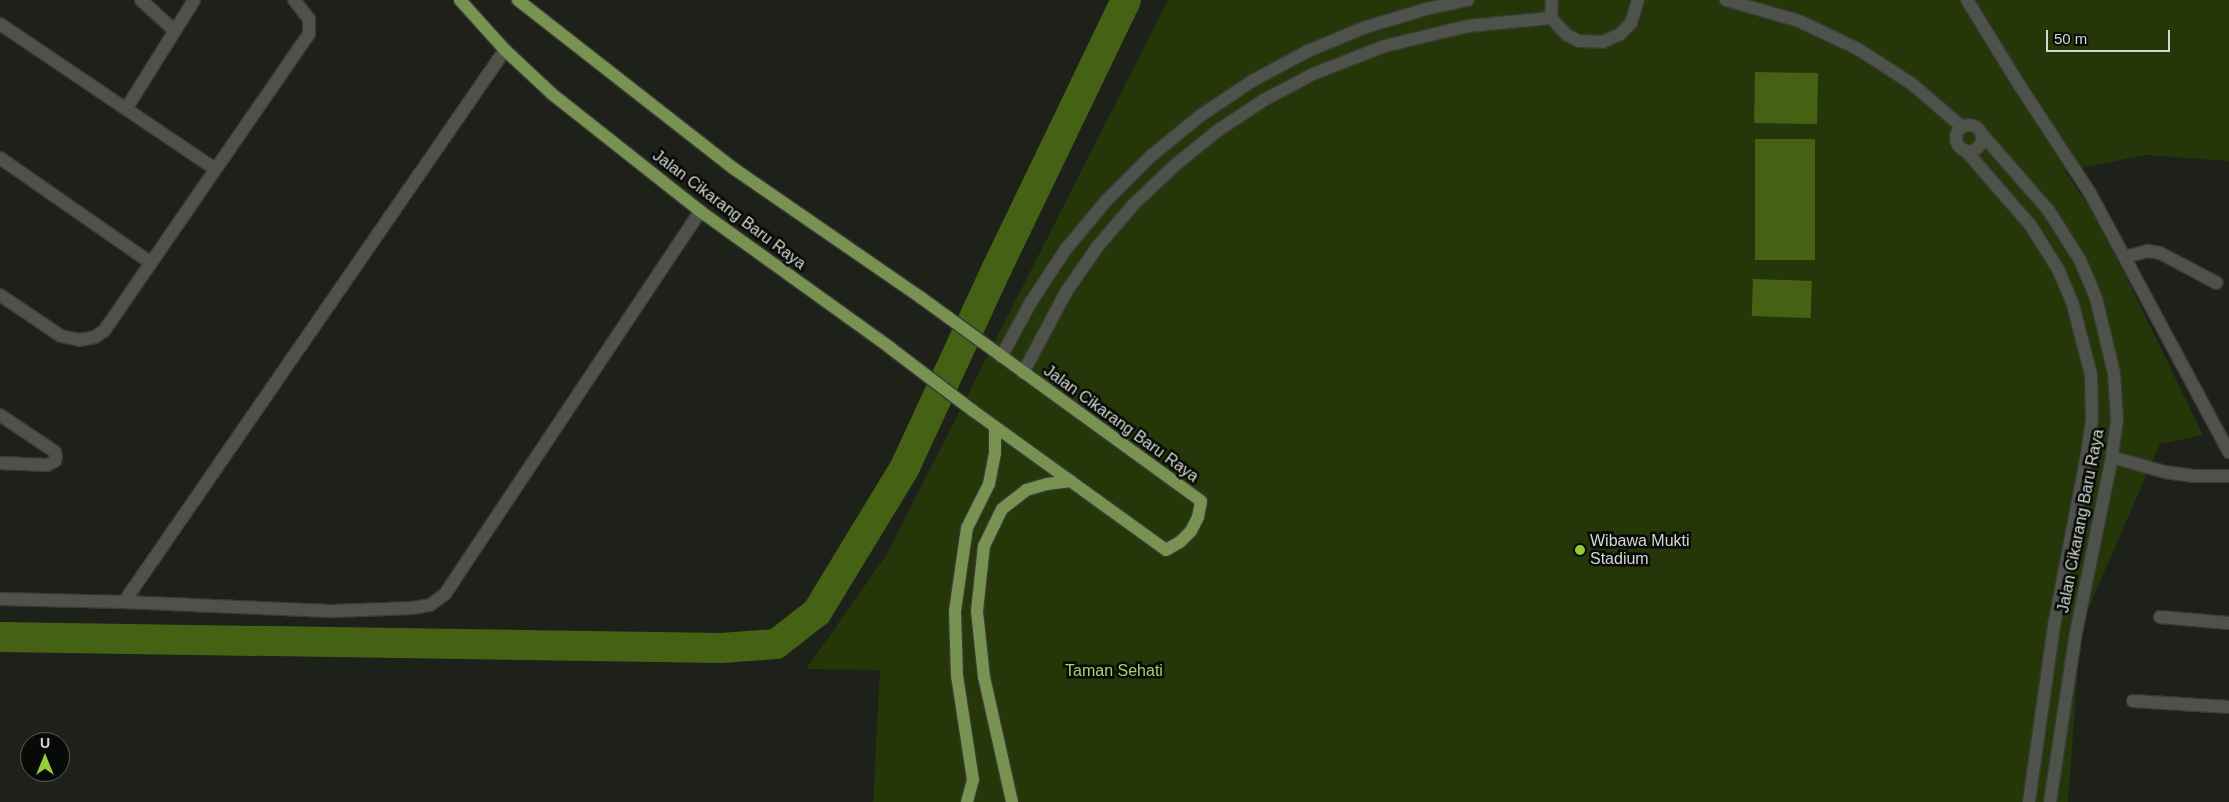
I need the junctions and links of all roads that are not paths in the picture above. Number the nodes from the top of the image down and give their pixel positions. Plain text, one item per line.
1 (141, 0) edge
2 (194, 0) edge
3 (294, 0) edge
4 (460, 0) edge
5 (518, 0) edge
6 (1468, 0) edge
7 (1552, 0) edge
8 (1638, 0) edge
9 (1726, 0) edge
10 (1967, 0) edge
11 (1551, 18) junction
12 (0, 24) edge
13 (175, 31) junction
14 (505, 50) junction
15 (126, 109) junction
16 (1962, 127) junction
17 (1981, 133) junction
18 (1967, 152) junction
19 (0, 158) edge
20 (215, 170) junction
21 (700, 211) junction
22 (2125, 258) junction
23 (151, 263) junction
24 (2217, 283) dead end
25 (0, 295) edge
26 (1001, 357) junction
27 (1023, 373) junction
28 (0, 415) edge
29 (995, 427) junction
30 (2229, 452) edge
31 (2112, 457) junction
32 (0, 463) edge
33 (2229, 476) edge
34 (1071, 481) junction
35 (0, 599) edge
36 (124, 602) junction
37 (2059, 605) junction
38 (2080, 610) junction
39 (2160, 617) dead end
40 (2229, 623) edge
41 (2054, 626) junction
42 (2076, 632) junction
43 (2133, 701) dead end
44 (2229, 707) edge
45 (968, 802) edge
46 (1012, 802) edge
47 (2029, 802) edge
48 (2050, 802) edge

1 - 13 street
2 - 13 street
3 - 20 street
4 - 14 main road, Jalan Cikarang Baru Raya
5 - 26 main road, Jalan Cikarang Baru Raya
6 - 26 street
7 - 11 street
8 - 11 street
9 - 16 street
10 - 22 street
11 - 27 street, Jalan Cikarang Baru Raya
12 - 15 street
13 - 15 street
14 - 21 main road, Jalan Cikarang Baru Raya
14 - 36 street
15 - 20 street
16 - 17 street
16 - 18 street
17 - 18 street
17 - 31 street, Jalan Cikarang Baru Raya
18 - 37 street, Jalan Cikarang Baru Raya
19 - 23 street
20 - 23 street
21 - 29 main road, Jalan Cikarang Baru Raya
21 - 36 street
22 - 24 street
22 - 30 street
23 - 25 street
26 - 27 main road, Jalan Cikarang Baru Raya
27 - 34 main road, Jalan Cikarang Baru Raya
28 - 32 street
29 - 34 main road, Jalan Cikarang Baru Raya
29 - 45 main road
31 - 33 street
31 - 38 street, Jalan Cikarang Baru Raya
34 - 46 main road
35 - 36 street
37 - 38 street
37 - 41 street, Jalan Cikarang Baru Raya
38 - 42 street, Jalan Cikarang Baru Raya
39 - 40 street
41 - 42 street
41 - 47 street, Jalan Cikarang Baru Raya
42 - 48 street, Jalan Cikarang Baru Raya
43 - 44 street

